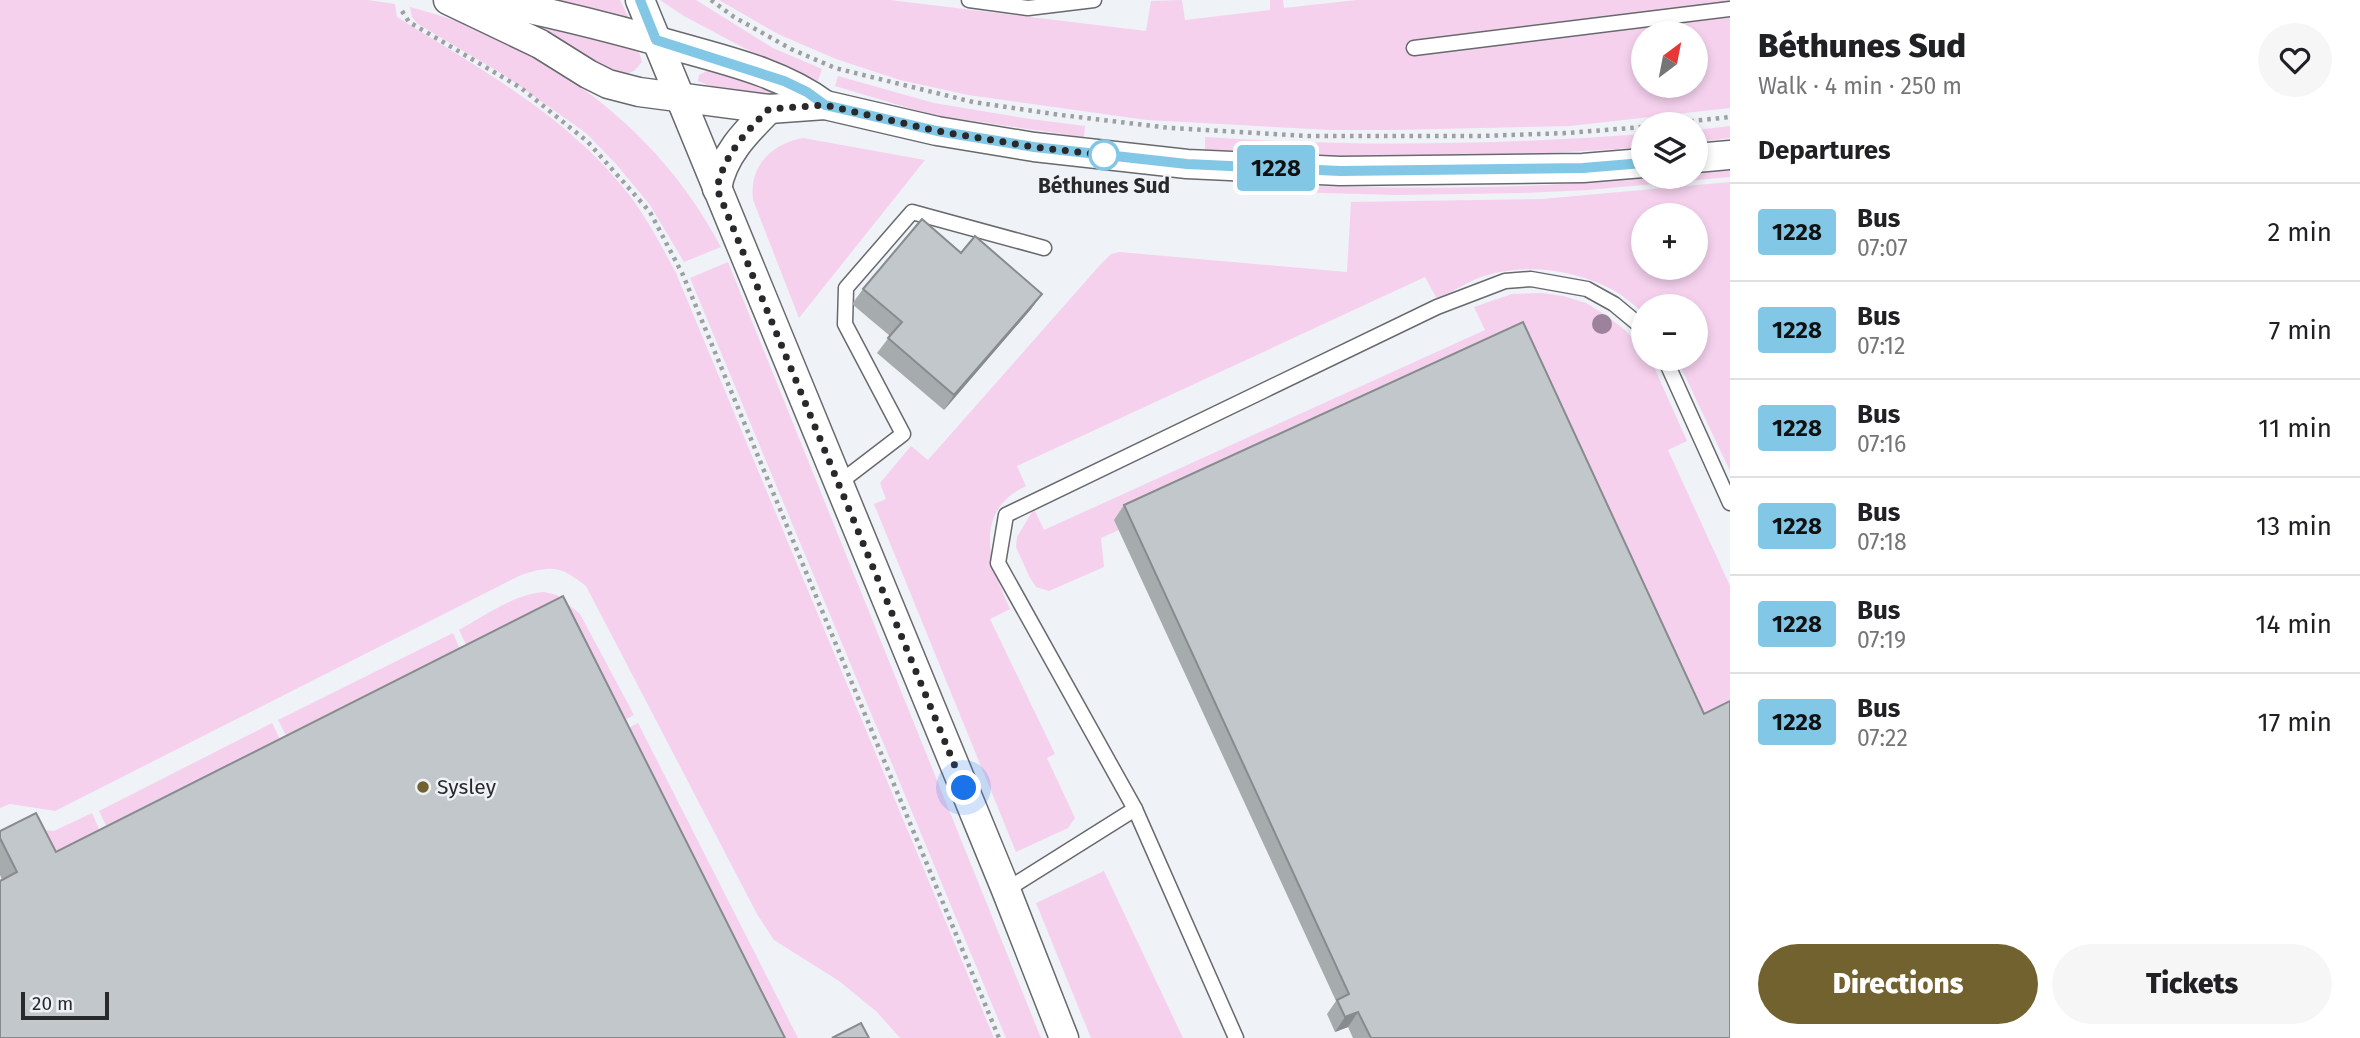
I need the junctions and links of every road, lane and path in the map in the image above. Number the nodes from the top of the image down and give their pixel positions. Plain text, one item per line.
1 (448, 0) edge
2 (486, 0) edge
3 (640, 0) edge
4 (711, 0) edge
5 (968, 0) edge
6 (1094, 0) edge
7 (519, 3) edge
8 (1730, 9) edge
9 (402, 11) dead end
10 (656, 40) junction
11 (1414, 48) dead end
12 (679, 96) junction
13 (825, 105) junction
14 (769, 109) junction
15 (1730, 117) edge
16 (1708, 119) edge
17 (1631, 128) edge
18 (1730, 155) edge
19 (1708, 157) edge
20 (1631, 164) edge
21 (717, 189) junction
22 (1044, 248) dead end
23 (1631, 318) edge
24 (1670, 371) edge
25 (839, 483) junction
26 (1730, 503) edge
27 (1135, 809) junction
28 (1006, 890) junction
29 (999, 1038) edge
30 (1064, 1038) edge
31 (1236, 1038) edge

1 - 12 street
2 - 7 street
3 - 10 street
4 - 17 path
5 - 6 lane
7 - 10 street
8 - 11 lane
9 - 29 path
10 - 12 street
10 - 13 street
12 - 14 street
12 - 21 street
13 - 14 street
13 - 20 street
14 - 21 street
15 - 16 path
18 - 19 street
21 - 25 street
22 - 25 lane
23 - 27 lane
24 - 26 lane
25 - 28 street
27 - 28 lane
27 - 31 lane
28 - 30 street

